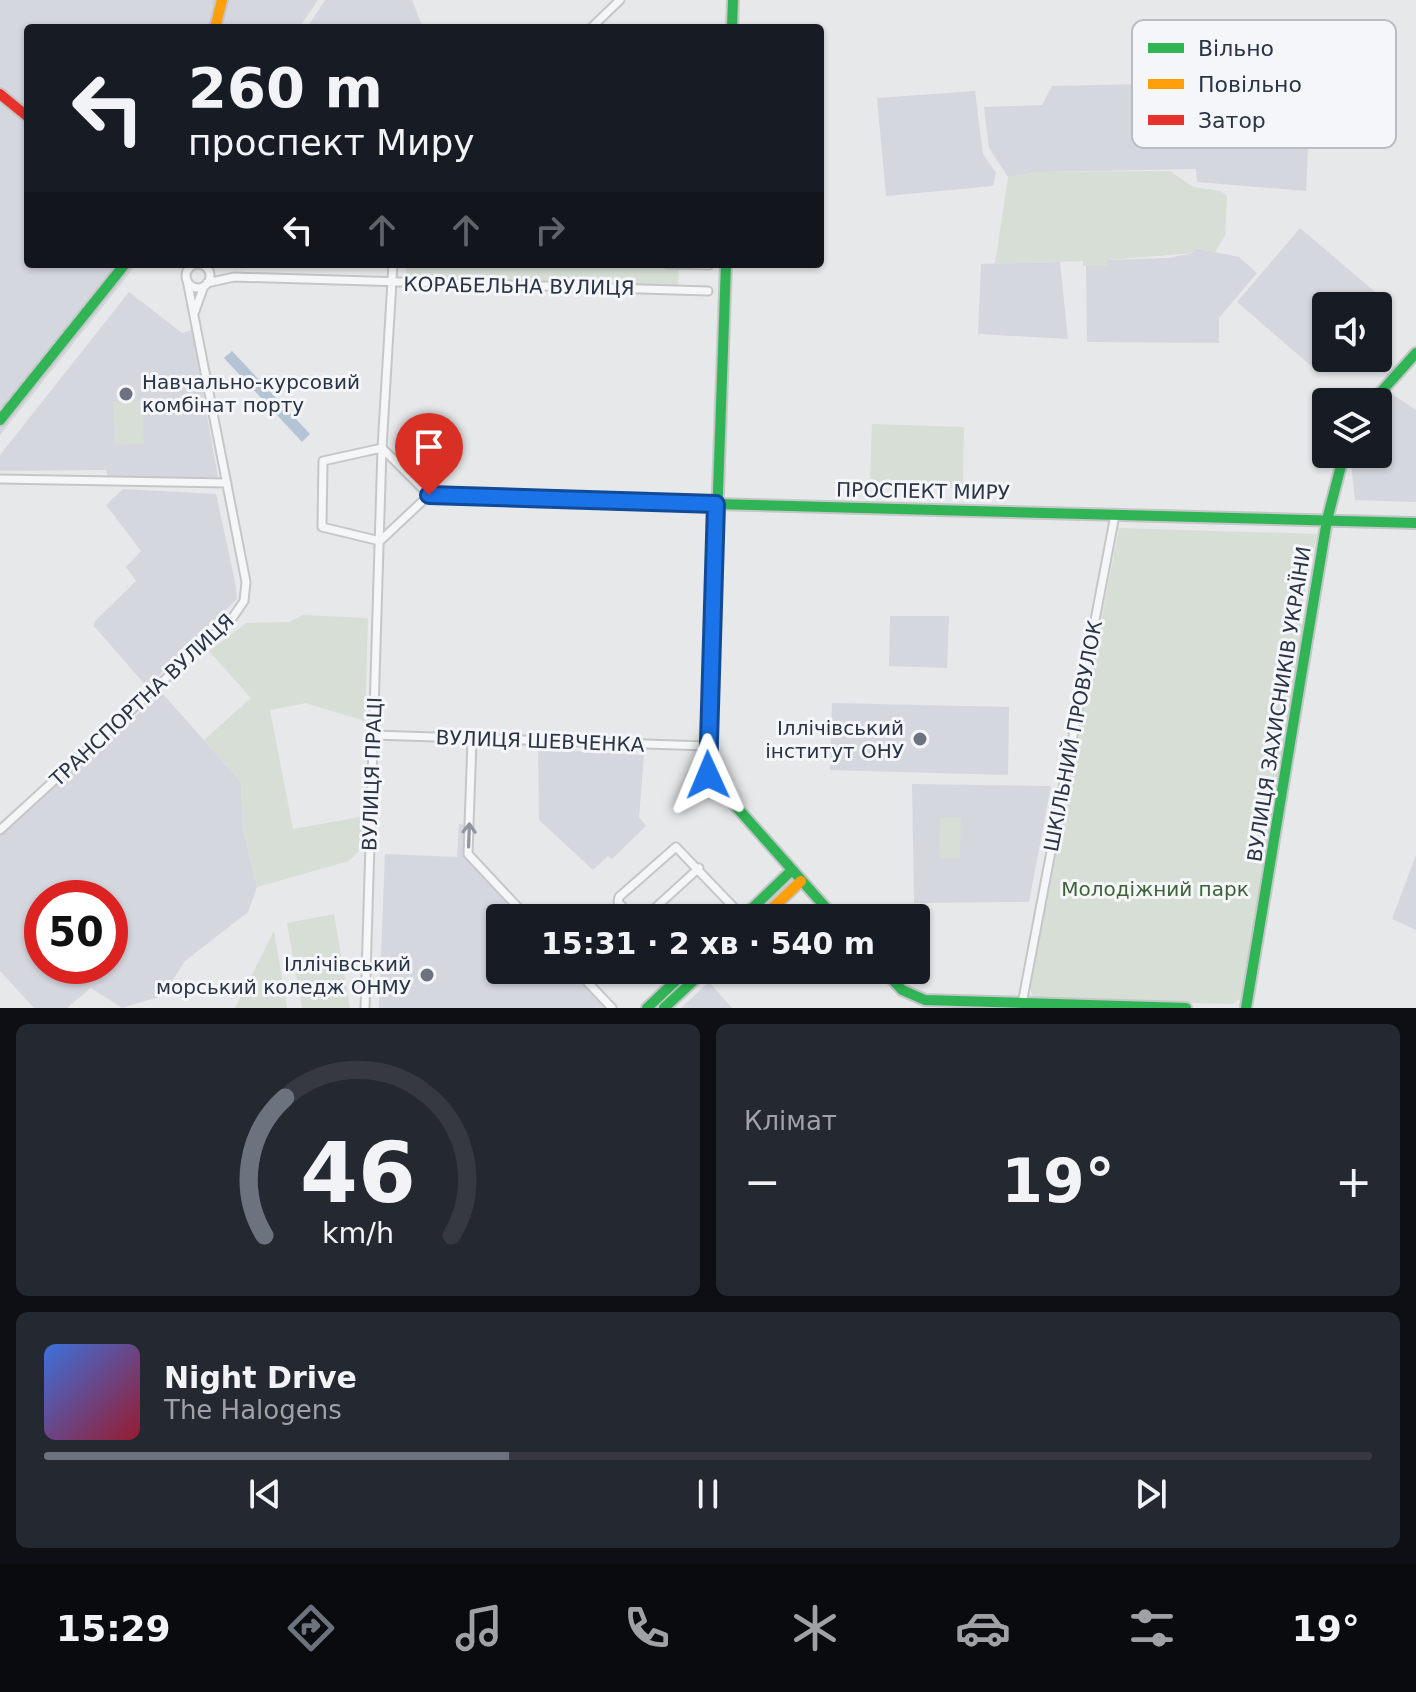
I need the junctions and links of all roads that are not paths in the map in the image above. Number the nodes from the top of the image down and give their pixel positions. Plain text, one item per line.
1 (222, 0) edge
2 (620, 0) edge
3 (733, 0) edge
4 (216, 24) edge
5 (595, 24) edge
6 (732, 24) edge
7 (0, 94) edge
8 (24, 114) edge
9 (122, 268) edge
10 (186, 268) edge
11 (191, 268) edge
12 (205, 268) edge
13 (210, 268) edge
14 (393, 268) edge
15 (726, 268) edge
16 (234, 277) junction
17 (187, 278) junction
18 (392, 283) junction
19 (206, 285) junction
20 (708, 291) dead end
21 (194, 317) junction
22 (1416, 353) edge
23 (1385, 388) edge
24 (0, 420) edge
25 (382, 448) junction
26 (1340, 468) edge
27 (0, 479) edge
28 (227, 483) junction
29 (429, 495) junction
30 (716, 504) junction
31 (1115, 515) junction
32 (1327, 520) junction
33 (1416, 523) edge
34 (380, 541) junction
35 (374, 735) junction
36 (472, 740) junction
37 (707, 746) junction
38 (0, 830) edge
39 (699, 868) junction
40 (791, 871) junction
41 (801, 881) junction
42 (515, 904) edge
43 (622, 904) edge
44 (659, 904) edge
45 (731, 904) edge
46 (757, 904) edge
47 (777, 904) edge
48 (822, 904) edge
49 (589, 984) edge
50 (670, 984) edge
51 (690, 984) edge
52 (897, 984) edge
53 (1022, 1004) junction
54 (365, 1008) edge
55 (612, 1008) edge
56 (647, 1008) edge
57 (664, 1008) edge
58 (1186, 1008) edge
59 (1246, 1008) edge

1 - 4 main road
2 - 5 street
3 - 6 main road
7 - 8 main road
9 - 24 main road
10 - 17 street, ТРАНСПОРТНА ВУЛИЦЯ
11 - 17 street
12 - 19 street, ТРАНСПОРТНА ВУЛИЦЯ
13 - 16 street
14 - 18 street
15 - 30 main road
16 - 18 street, КОРАБЕЛЬНА ВУЛИЦЯ
16 - 19 street
17 - 19 street
17 - 21 street, ТРАНСПОРТНА ВУЛИЦЯ
18 - 20 street, КОРАБЕЛЬНА ВУЛИЦЯ
18 - 25 street
19 - 21 street, ТРАНСПОРТНА ВУЛИЦЯ
21 - 28 street, ТРАНСПОРТНА ВУЛИЦЯ
22 - 23 main road
25 - 29 street
25 - 34 street, ВУЛИЦЯ ПРАЦІ
25 - 34 street
26 - 32 main road, ВУЛИЦЯ ЗАХИСНИКІВ УКРАЇНИ
27 - 28 street
28 - 38 street, ТРАНСПОРТНА ВУЛИЦЯ
29 - 30 street, ПРОСПЕКТ МИРУ
29 - 34 street
30 - 31 main road, ПРОСПЕКТ МИРУ
30 - 37 main road
31 - 32 main road, ПРОСПЕКТ МИРУ
31 - 53 street, ШКІЛЬНИЙ ПРОВУЛОК
32 - 33 main road, ПРОСПЕКТ МИРУ
32 - 59 main road, ВУЛИЦЯ ЗАХИСНИКІВ УКРАЇНИ
34 - 35 street, ВУЛИЦЯ ПРАЦІ
35 - 36 street, ВУЛИЦЯ ШЕВЧЕНКА
35 - 54 street, ВУЛИЦЯ ПРАЦІ
36 - 37 street, ВУЛИЦЯ ШЕВЧЕНКА
42 -> 36 street
37 - 40 main road
39 - 43 street
39 - 44 street
39 - 45 street
40 - 41 main road
40 - 46 main road
41 - 47 main road
41 - 48 main road
49 - 55 street
50 - 56 main road
51 - 57 main road
52 - 53 main road
53 - 58 main road

